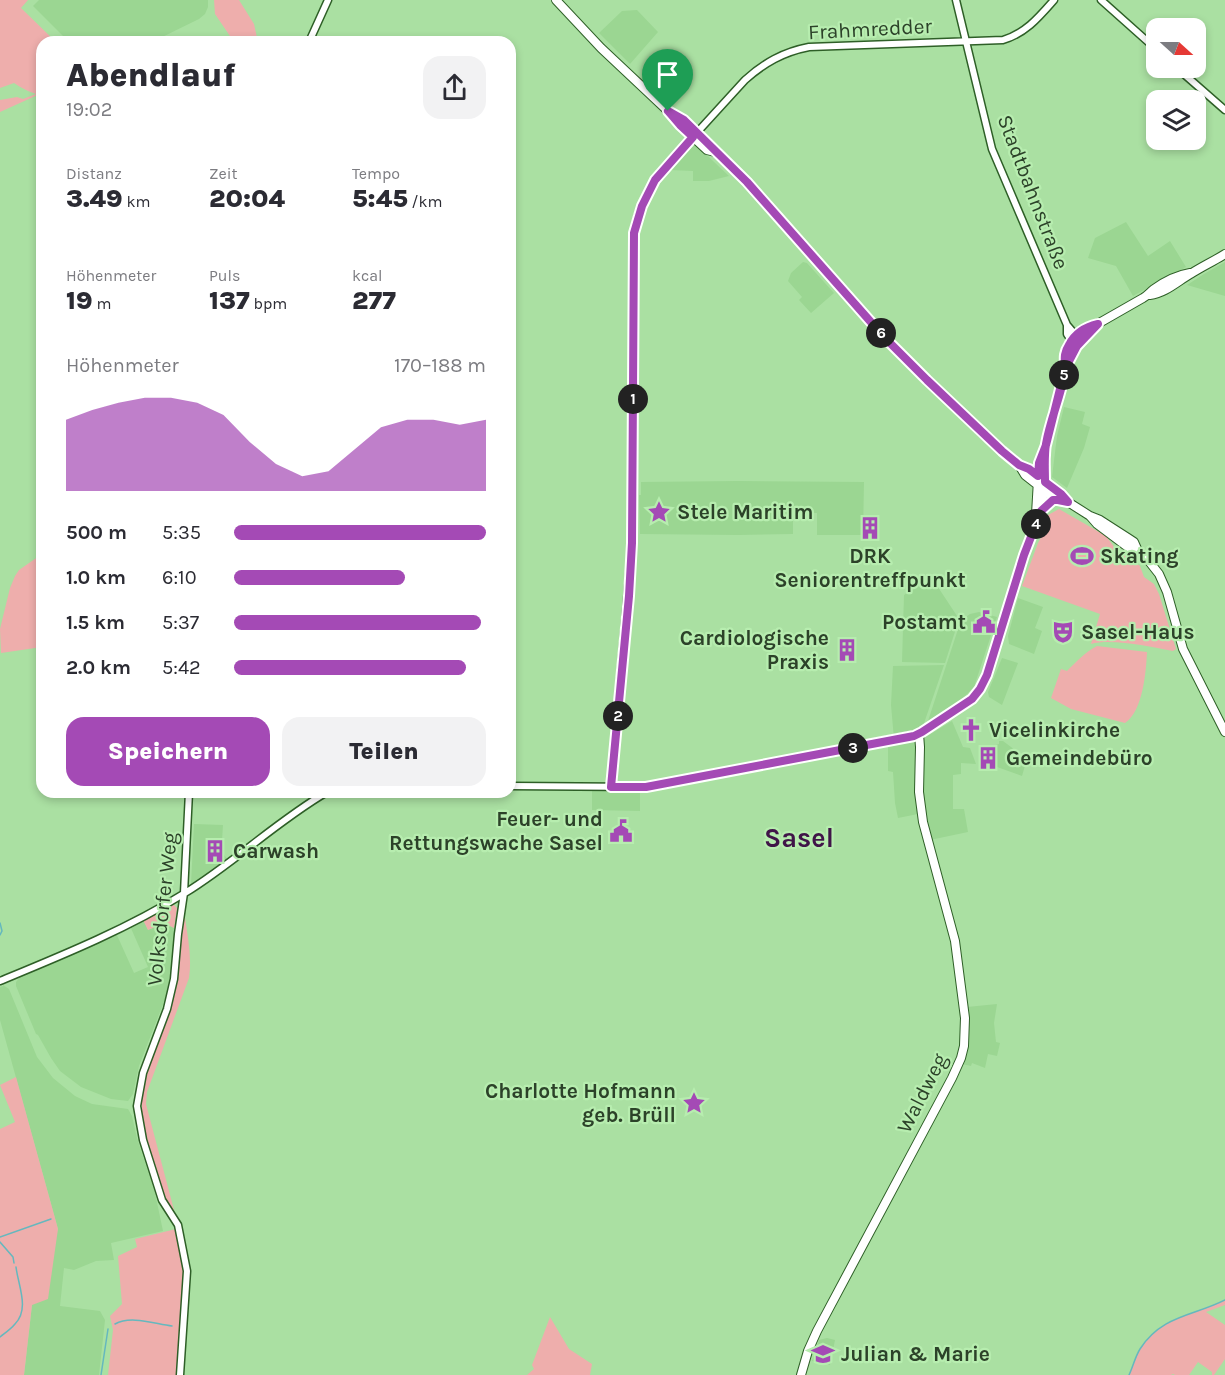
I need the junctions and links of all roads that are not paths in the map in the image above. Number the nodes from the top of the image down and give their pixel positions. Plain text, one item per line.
1 (328, 0) edge
2 (556, 0) edge
3 (956, 0) edge
4 (1054, 0) edge
5 (1101, 0) edge
6 (312, 36) edge
7 (1146, 40) edge
8 (966, 42) junction
9 (1188, 78) edge
10 (1225, 110) edge
11 (695, 135) junction
12 (1225, 254) edge
13 (1076, 341) junction
14 (1041, 483) junction
15 (1058, 500) junction
16 (1068, 502) junction
17 (1041, 511) junction
18 (1034, 528) junction
19 (1225, 732) edge
20 (919, 734) junction
21 (516, 786) edge
22 (611, 787) junction
23 (189, 798) edge
24 (319, 798) edge
25 (184, 893) junction
26 (0, 981) edge
27 (180, 1375) edge
28 (801, 1375) edge

1 - 6 street
2 - 11 main road
3 - 8 street, Stadtbahnstraße
4 - 8 street, Frahmredder
5 - 7 street
8 - 11 street, Frahmredder
8 - 13 street, Stadtbahnstraße
9 - 10 street
11 - 14 main road
11 - 22 street, Frahmredder
12 - 13 main road
13 - 14 main road, Stadtbahnstraße
14 - 15 main road
14 - 16 main road
14 - 17 main road, Stadtbahnstraße
14 - 18 main road, Stadtbahnstraße
15 - 16 main road
15 - 17 main road
16 - 19 main road
17 - 18 main road, Stadtbahnstraße
18 - 20 main road, Stadtbahnstraße
20 - 22 street
20 - 28 main road, Waldweg
21 - 22 street
23 - 25 street, Volksdorfer Weg
24 - 25 street
25 - 26 street
25 - 27 street, Volksdorfer Weg

